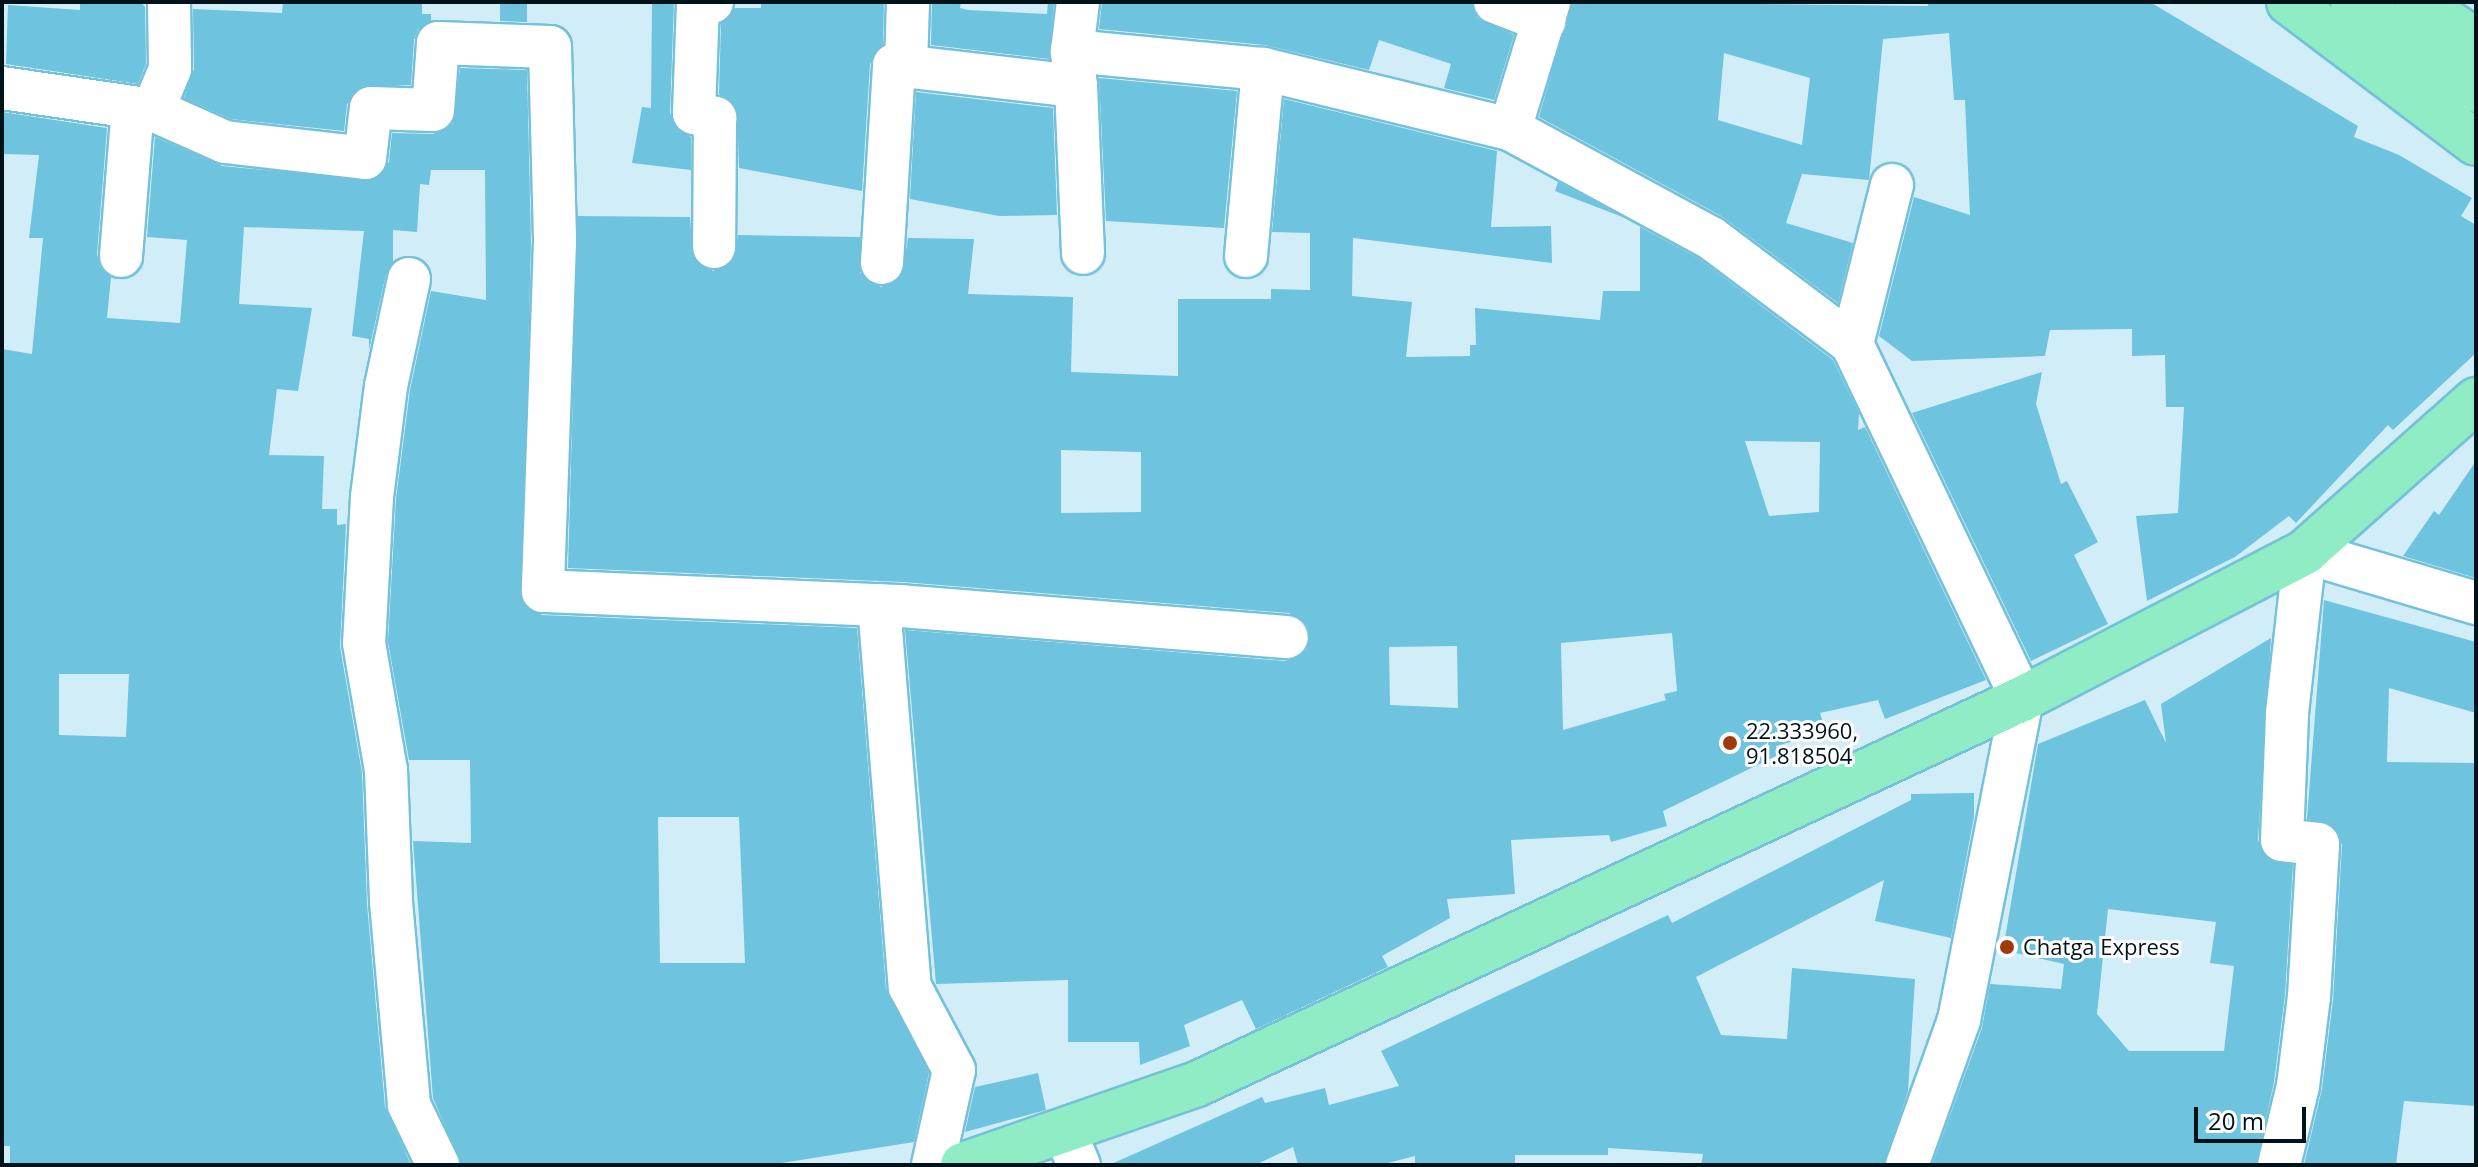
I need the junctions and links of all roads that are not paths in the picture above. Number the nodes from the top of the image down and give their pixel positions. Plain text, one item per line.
1 (169, 2) edge
2 (712, 2) edge
3 (908, 2) edge
4 (1078, 2) edge
5 (1495, 2) edge
6 (2289, 2) edge
7 (2353, 2) edge
8 (2417, 2) edge
9 (1547, 11) edge
10 (2476, 41) edge
11 (906, 66) junction
12 (1074, 69) junction
13 (1263, 69) junction
14 (2, 88) edge
15 (2476, 90) edge
16 (143, 109) junction
17 (1510, 129) junction
18 (2476, 143) edge
19 (1892, 185) dead end
20 (714, 247) dead end
21 (1083, 253) dead end
22 (121, 256) dead end
23 (1246, 256) dead end
24 (882, 263) dead end
25 (409, 279) dead end
26 (1852, 344) junction
27 (2476, 400) edge
28 (2305, 552) junction
29 (2476, 603) edge
30 (879, 605) junction
31 (1287, 637) dead end
32 (2022, 699) junction
33 (1071, 1148) edge
34 (438, 1165) edge
35 (933, 1165) edge
36 (963, 1165) edge
37 (1907, 1165) edge
38 (2279, 1165) edge

1 - 16 street
2 - 20 street
3 - 11 street
4 - 12 street
5 - 9 street
6 - 18 main road
7 - 15 main road
8 - 10 main road
9 - 17 street
11 - 12 street
11 - 24 street
12 - 13 street
12 - 21 street
13 - 17 street
13 - 23 street
14 - 16 street
16 - 22 street
16 - 30 street
17 - 26 street
19 - 26 street
25 - 34 street
26 - 32 street
27 - 28 main road
28 - 29 street
28 - 32 main road
28 - 38 street
30 - 31 street
30 - 35 street
32 - 33 main road
32 - 37 street
33 - 36 main road

